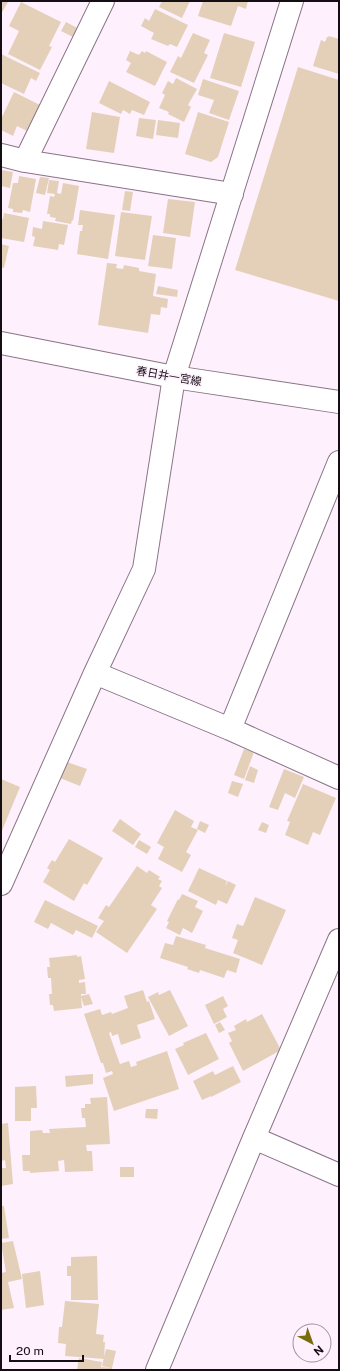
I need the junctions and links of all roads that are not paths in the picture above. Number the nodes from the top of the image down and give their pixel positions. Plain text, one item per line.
1 (103, 1) edge
2 (292, 1) edge
3 (1, 155) edge
4 (25, 161) junction
5 (232, 194) junction
6 (1, 343) edge
7 (174, 377) junction
8 (339, 402) edge
9 (339, 462) edge
10 (95, 673) junction
11 (230, 729) junction
12 (339, 778) edge
13 (1, 884) edge
14 (339, 940) edge
15 (254, 1138) junction
16 (339, 1175) edge
17 (157, 1370) edge

1 - 4 street
2 - 5 street
3 - 4 street
4 - 5 street
5 - 7 street
6 - 7 street, 春日井一宮線
7 - 8 street, 春日井一宮線
7 - 10 street
9 - 11 street
10 - 11 street
10 - 13 street
11 - 12 street
14 - 15 street
15 - 16 street
15 - 17 street

